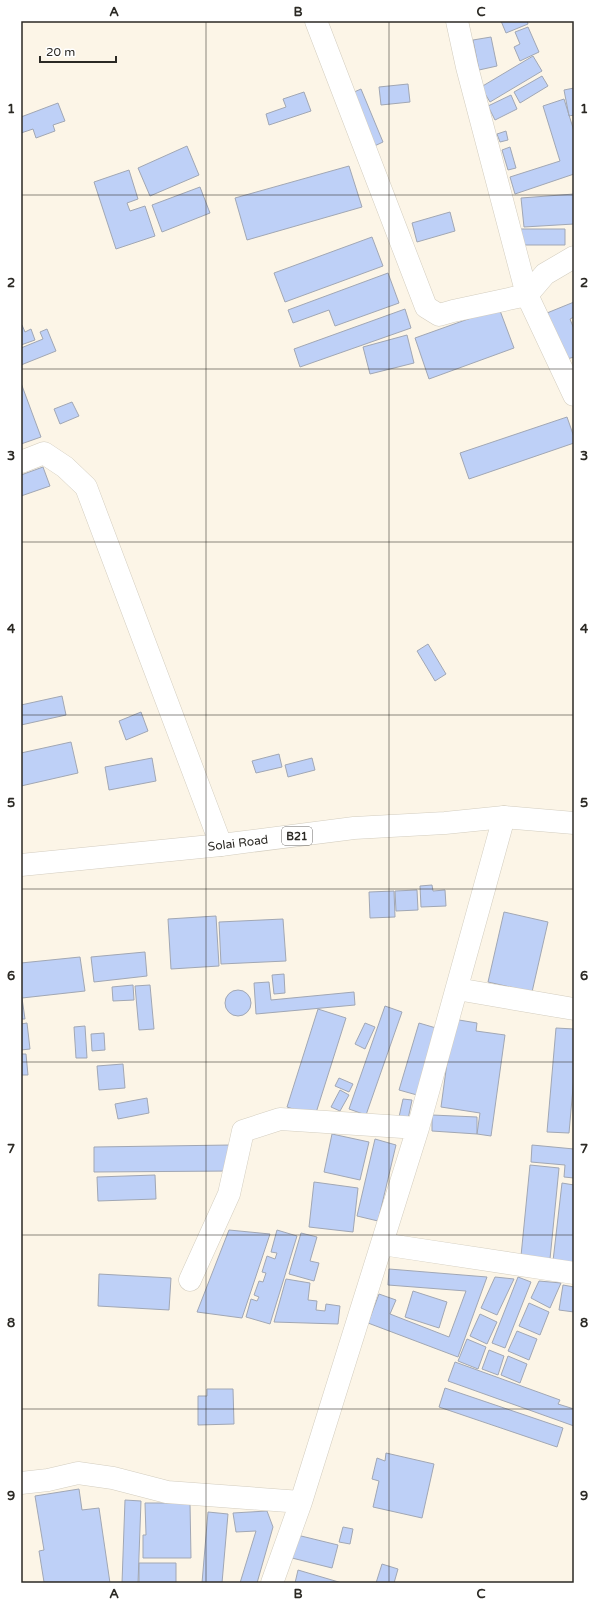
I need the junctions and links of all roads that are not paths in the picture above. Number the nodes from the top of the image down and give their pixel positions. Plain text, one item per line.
1 (316, 21) edge
2 (457, 21) edge
3 (574, 257) edge
4 (527, 295) junction
5 (574, 395) edge
6 (21, 462) edge
7 (504, 817) junction
8 (574, 823) edge
9 (221, 845) junction
10 (21, 865) edge
11 (457, 989) junction
12 (574, 1009) edge
13 (418, 1128) junction
14 (382, 1244) junction
15 (574, 1273) edge
16 (190, 1280) dead end
17 (21, 1482) edge
18 (301, 1502) junction
19 (272, 1583) edge

1 - 4 main road
2 - 4 main road
3 - 4 main road
4 - 5 main road
6 - 9 main road
7 - 8 main road, Solai Road / B21
7 - 9 main road, Solai Road / B21
7 - 11 main road
9 - 10 main road, Solai Road / B21
11 - 12 main road
11 - 13 main road
13 - 14 main road
13 - 16 main road
14 - 15 main road
14 - 18 main road
17 - 18 main road
18 - 19 main road

